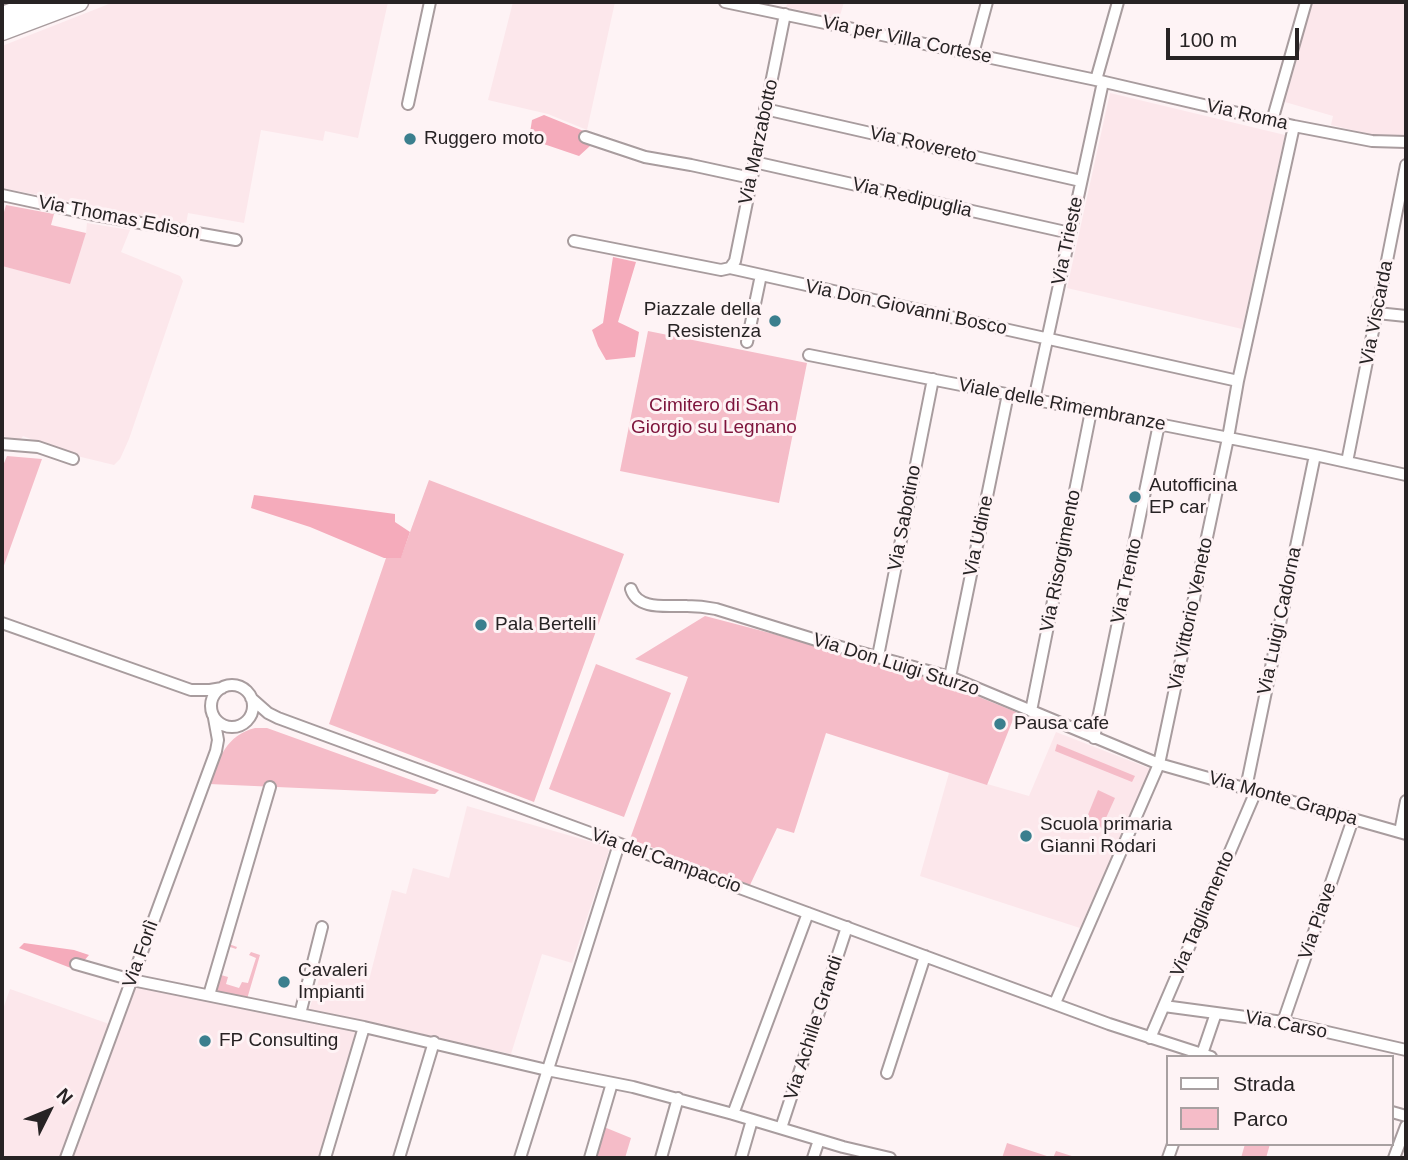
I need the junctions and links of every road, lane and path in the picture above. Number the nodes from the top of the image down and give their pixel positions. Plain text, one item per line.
1 (41, 2) edge
2 (79, 2) edge
3 (430, 2) edge
4 (725, 2) edge
5 (792, 2) edge
6 (987, 2) edge
7 (1118, 2) edge
8 (1307, 2) edge
9 (787, 14) junction
10 (2, 27) edge
11 (973, 54) junction
12 (1096, 80) junction
13 (408, 104) dead end
14 (765, 109) junction
15 (1272, 121) junction
16 (1294, 126) junction
17 (586, 137) dead end
18 (1406, 142) edge
19 (754, 162) junction
20 (1406, 165) edge
21 (751, 178) junction
22 (1081, 181) junction
23 (2, 195) edge
24 (1070, 233) junction
25 (236, 240) dead end
26 (574, 241) dead end
27 (730, 268) junction
28 (761, 275) junction
29 (1377, 313) junction
30 (1406, 316) edge
31 (1047, 339) junction
32 (747, 342) dead end
33 (809, 355) dead end
34 (933, 379) junction
35 (1238, 381) junction
36 (1008, 394) junction
37 (1034, 400) junction
38 (1091, 411) junction
39 (1159, 424) junction
40 (1228, 438) junction
41 (2, 444) edge
42 (1315, 455) junction
43 (73, 459) dead end
44 (1348, 462) junction
45 (1406, 471) edge
46 (631, 589) dead end
47 (2, 623) edge
48 (878, 656) junction
49 (950, 677) junction
50 (222, 688) junction
51 (191, 690) junction
52 (251, 698) junction
53 (1031, 711) junction
54 (213, 714) junction
55 (278, 718) junction
56 (242, 724) junction
57 (1094, 738) junction
58 (216, 751) junction
59 (1160, 764) junction
60 (270, 787) dead end
61 (1251, 789) junction
62 (1406, 801) edge
63 (1353, 819) junction
64 (1403, 833) edge
65 (619, 845) junction
66 (808, 913) junction
67 (322, 927) dead end
68 (847, 927) junction
69 (925, 956) junction
70 (76, 964) dead end
71 (132, 980) junction
72 (209, 995) junction
73 (1055, 1003) junction
74 (1162, 1010) junction
75 (1216, 1013) junction
76 (300, 1014) junction
77 (1283, 1022) junction
78 (364, 1027) junction
79 (1150, 1038) junction
80 (434, 1042) junction
81 (1406, 1050) edge
82 (1201, 1055) edge
83 (1204, 1055) edge
84 (547, 1069) junction
85 (887, 1073) dead end
86 (612, 1083) junction
87 (678, 1098) junction
88 (733, 1114) junction
89 (752, 1120) junction
90 (1406, 1126) edge
91 (781, 1128) junction
92 (819, 1140) junction
93 (871, 1157) edge
94 (66, 1158) edge
95 (325, 1158) edge
96 (399, 1158) edge
97 (520, 1158) edge
98 (590, 1158) edge
99 (661, 1158) edge
100 (741, 1158) edge
101 (813, 1158) edge
102 (890, 1158) edge
103 (1394, 1158) edge

1 - 10 main road
2 - 10 main road
3 - 13 street
4 - 9 street, Via per Villa Cortese
5 - 9 street, Via Marzabotto
6 - 11 street
7 - 12 street, Via Trieste
8 - 15 street
9 - 11 street, Via per Villa Cortese
9 - 14 street, Via Marzabotto
11 - 12 street, Via per Villa Cortese
12 - 15 street, Via Roma
12 - 22 street, Via Trieste
14 - 19 street, Via Marzabotto
14 - 22 street, Via Rovereto
15 - 16 street, Via Roma
16 - 18 street, Via Roma
16 - 35 street, Via Vittorio Veneto
17 - 21 street
19 - 21 street, Via Marzabotto
19 - 24 street, Via Redipuglia
20 - 29 street, Via Viscarda
21 - 27 street, Via Marzabotto
22 - 24 street, Via Trieste
23 - 25 street, Via Thomas Edison
24 - 31 street, Via Trieste
26 - 27 street, Via Don Giovanni Bosco
27 - 28 street, Via Don Giovanni Bosco
28 - 31 street, Via Don Giovanni Bosco
28 - 32 street
29 - 30 street
29 - 44 street, Via Viscarda
31 - 35 street, Via Don Giovanni Bosco
31 - 37 street, Via Trieste
33 - 34 street, Viale delle Rimembranze
34 - 36 street, Viale delle Rimembranze
34 - 48 street, Via Sabotino
35 - 40 street, Via Vittorio Veneto
36 - 37 street, Viale delle Rimembranze
36 - 49 street, Via Udine
37 - 38 street, Viale delle Rimembranze
38 - 39 street, Viale delle Rimembranze
38 - 53 street, Via Risorgimento
39 - 40 street, Viale delle Rimembranze
39 - 57 street, Via Trento
40 - 42 street, Viale delle Rimembranze
40 - 59 street, Via Vittorio Veneto
41 - 43 street
42 - 44 street, Viale delle Rimembranze
42 - 61 street, Via Luigi Cadorna
44 - 45 street, Viale delle Rimembranze
46 - 48 street, Via Don Luigi Sturzo
47 - 51 street
48 - 49 street, Via Don Luigi Sturzo
49 - 53 street, Via Don Luigi Sturzo
50 - 51 street
50 - 52 street
50 - 54 street
51 - 54 street
52 - 55 street, Via del Campaccio
52 - 56 street
53 - 57 street, Via Don Luigi Sturzo
54 - 56 street
54 - 58 street, Via Forlì
55 - 56 street, Via del Campaccio
55 - 65 street, Via del Campaccio
56 - 58 street, Via Forlì
57 - 59 street, Via Don Luigi Sturzo
58 - 71 street, Via Forlì
59 - 61 street, Via Monte Grappa
59 - 73 street, Via Vittorio Veneto
60 - 72 street
61 - 63 street, Via Monte Grappa
61 - 74 street, Via Tagliamento
62 - 64 street
63 - 64 street, Via Monte Grappa
63 - 77 street, Via Piave
65 - 66 street, Via del Campaccio
65 - 84 street
66 - 68 street, Via del Campaccio
66 - 88 street
67 - 76 street
68 - 69 street, Via del Campaccio
68 - 91 street, Via Achille Grandi
69 - 73 street, Via del Campaccio
69 - 85 street
70 - 71 street
71 - 72 street
71 - 94 street, Via Forlì
72 - 76 street
73 - 79 street, Via del Campaccio
74 - 75 street, Via Carso
74 - 79 street, Via Tagliamento
75 - 77 street, Via Carso
75 - 83 street
76 - 78 street
77 - 81 street, Via Carso
78 - 80 street
78 - 95 street
79 - 82 street, Via del Campaccio
80 - 84 street
80 - 96 street
84 - 86 street
84 - 97 street
86 - 87 street
86 - 98 street
87 - 88 street
87 - 99 street
88 - 89 street
89 - 91 street
89 - 100 street
90 - 103 street
91 - 92 street
92 - 93 street
92 - 101 street
93 - 102 street

